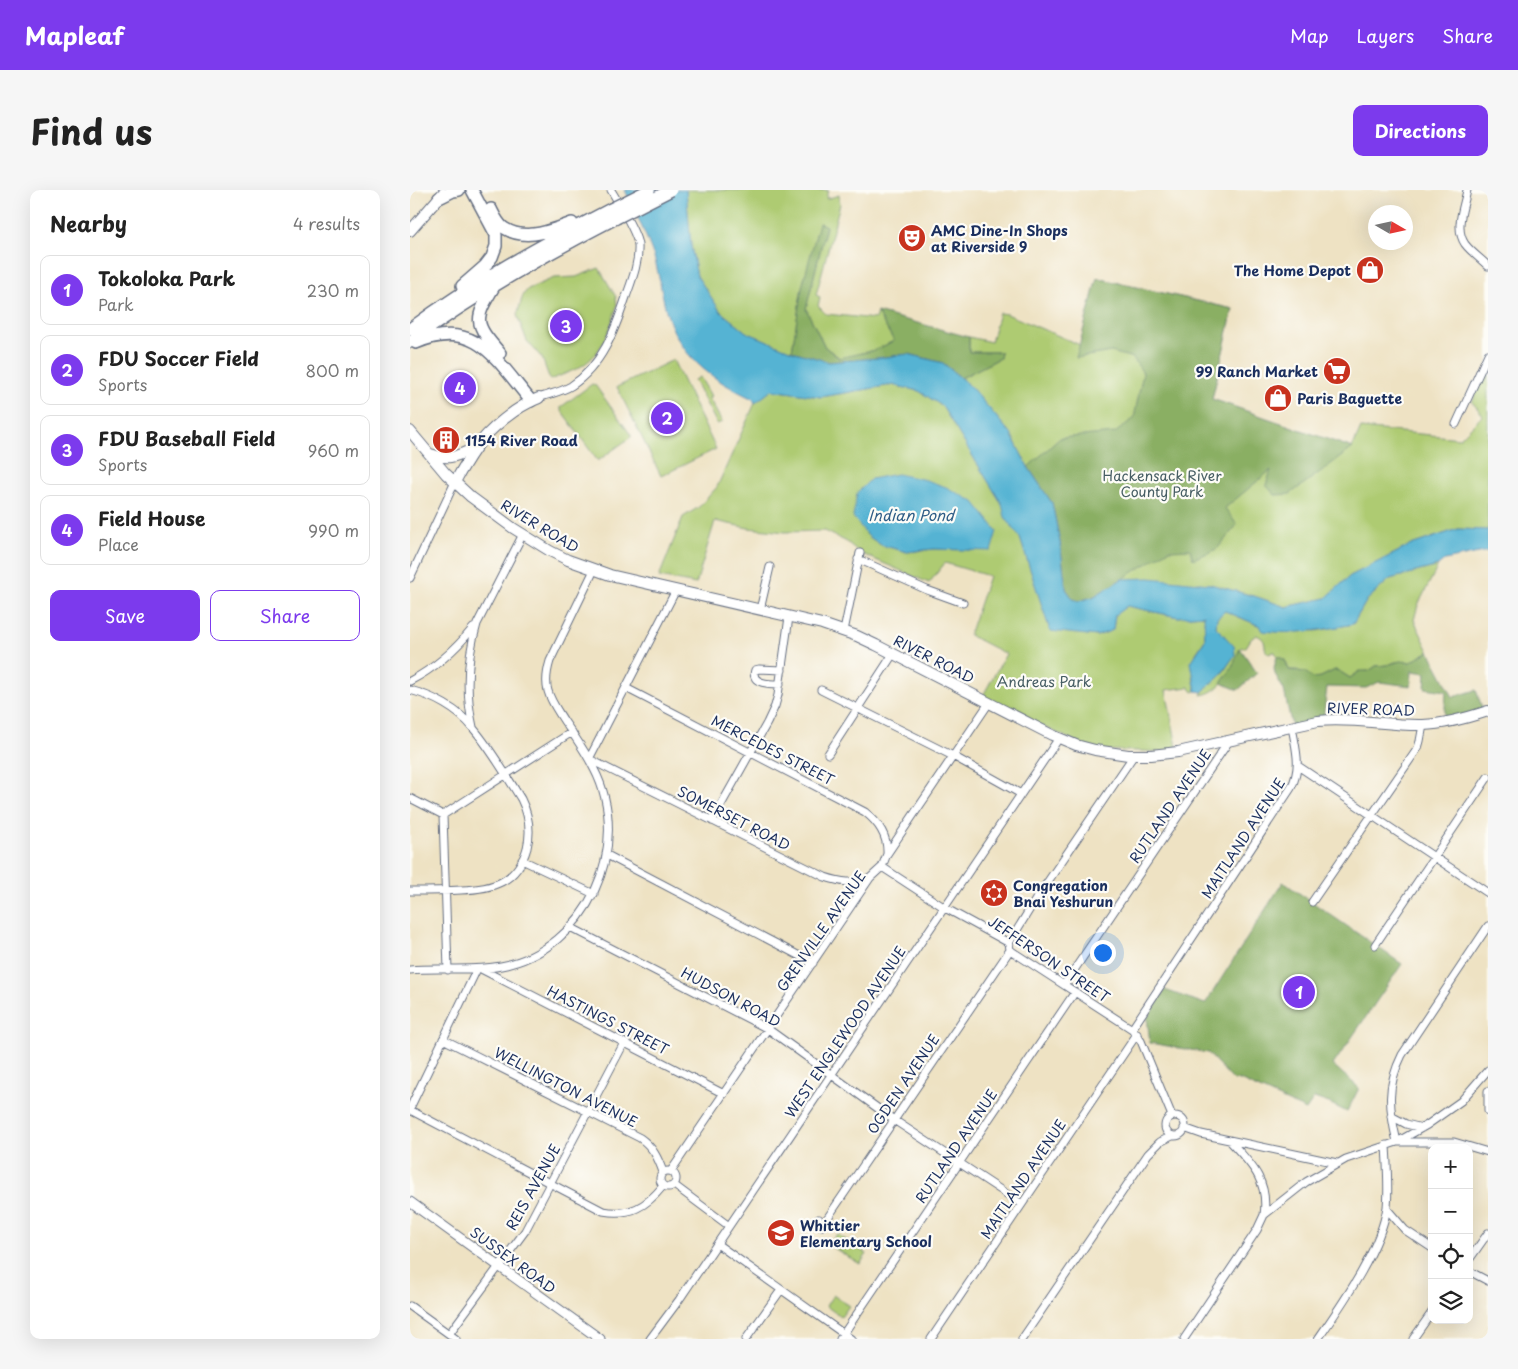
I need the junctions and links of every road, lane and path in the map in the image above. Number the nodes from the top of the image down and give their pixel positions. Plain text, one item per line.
1 (459, 190) edge
2 (611, 190) edge
3 (649, 190) edge
4 (671, 190) edge
5 (1467, 190) edge
6 (476, 191) edge
7 (442, 194) edge
8 (614, 213) junction
9 (410, 231) edge
10 (1488, 266) edge
11 (496, 283) junction
12 (421, 321) junction
13 (410, 329) edge
14 (410, 342) edge
15 (410, 346) edge
16 (1488, 354) edge
17 (535, 399) junction
18 (1456, 424) dead end
19 (410, 431) edge
20 (475, 448) junction
21 (430, 454) junction
22 (455, 482) junction
23 (523, 534) junction
24 (770, 567) dead end
25 (594, 570) junction
26 (410, 578) edge
27 (676, 590) junction
28 (963, 603) dead end
29 (760, 610) junction
30 (789, 617) junction
31 (476, 624) junction
32 (844, 631) junction
33 (893, 654) junction
34 (782, 670) junction
35 (410, 681) edge
36 (780, 684) junction
37 (626, 688) junction
38 (410, 690) edge
39 (821, 690) dead end
40 (989, 703) junction
41 (857, 709) junction
42 (1488, 711) edge
43 (1423, 725) junction
44 (473, 727) junction
45 (1292, 727) junction
46 (572, 732) junction
47 (1059, 738) junction
48 (1229, 741) junction
49 (750, 753) junction
50 (828, 754) dead end
51 (1134, 755) junction
52 (953, 756) junction
53 (589, 759) junction
54 (1298, 766) junction
55 (506, 774) junction
56 (1488, 777) edge
57 (1021, 794) junction
58 (410, 798) edge
59 (443, 815) junction
60 (1372, 816) junction
61 (712, 821) junction
62 (887, 854) junction
63 (607, 855) junction
64 (1435, 857) junction
65 (522, 860) junction
66 (882, 867) junction
67 (870, 878) junction
68 (410, 891) edge
69 (445, 891) junction
70 (1488, 893) edge
71 (594, 894) junction
72 (1312, 902) dead end
73 (945, 908) junction
74 (1488, 926) edge
75 (570, 927) junction
76 (1375, 945) dead end
77 (1009, 946) junction
78 (813, 963) junction
79 (479, 968) junction
80 (410, 970) edge
81 (448, 970) junction
82 (1064, 985) junction
83 (1075, 992) junction
84 (768, 1029) junction
85 (1134, 1032) junction
86 (443, 1039) junction
87 (624, 1043) junction
88 (1488, 1070) edge
89 (832, 1075) junction
90 (1488, 1091) edge
91 (724, 1094) junction
92 (410, 1109) edge
93 (588, 1111) junction
94 (1488, 1111) edge
95 (1172, 1116) junction
96 (1391, 1116) junction
97 (894, 1120) junction
98 (1184, 1128) junction
99 (1422, 1128) junction
100 (1172, 1136) junction
101 (1229, 1140) junction
102 (1396, 1142) junction
103 (1386, 1146) junction
104 (1488, 1152) edge
105 (959, 1163) junction
106 (1337, 1164) junction
107 (671, 1171) junction
108 (663, 1172) junction
109 (550, 1183) junction
110 (674, 1185) junction
111 (663, 1186) junction
112 (410, 1202) edge
113 (1022, 1204) junction
114 (1386, 1209) junction
115 (1264, 1215) junction
116 (819, 1219) dead end
117 (729, 1226) junction
118 (1488, 1233) edge
119 (717, 1244) junction
120 (1428, 1245) edge
121 (1473, 1254) edge
122 (498, 1267) junction
123 (1473, 1273) edge
124 (1488, 1281) edge
125 (781, 1290) junction
126 (410, 1306) edge
127 (1428, 1318) edge
128 (449, 1334) junction
129 (842, 1336) edge
130 (456, 1339) edge
131 (600, 1339) edge
132 (650, 1339) edge
133 (746, 1339) edge
134 (851, 1339) edge
135 (931, 1339) edge
136 (1022, 1339) edge
137 (1184, 1339) edge
138 (1318, 1339) edge
139 (1413, 1339) edge

1 - 7 highway
2 - 17 street
3 - 8 highway, bridge
4 - 8 highway, bridge
5 - 10 street
6 - 8 highway
6 - 12 highway
7 - 9 main road
8 - 11 highway
8 - 12 highway
11 - 14 highway
11 - 17 highway
12 - 13 highway
15 - 17 highway
16 - 18 street
17 - 20 main road
19 - 21 main road, RIVER ROAD
20 - 21 main road
20 - 22 main road
21 - 22 main road, RIVER ROAD
22 - 23 main road, RIVER ROAD
22 - 26 street
23 - 25 main road, RIVER ROAD
23 - 31 street
24 - 29 street
25 - 27 main road, RIVER ROAD
25 - 46 street
27 - 29 main road, RIVER ROAD
27 - 37 street
28 - 32 street
29 - 30 main road, RIVER ROAD
30 - 32 main road, RIVER ROAD
30 - 34 street
31 - 35 street
31 - 44 street
32 - 33 main road, RIVER ROAD
33 - 40 main road, RIVER ROAD
33 - 41 street
34 - 36 street
34 - 36 street
36 - 49 street
37 - 49 street, MERCEDES STREET
37 - 53 street
38 - 44 street
39 - 41 street
40 - 47 main road, RIVER ROAD
40 - 52 street, GRENVILLE AVENUE
41 - 50 street
41 - 52 street
42 - 43 main road, RIVER ROAD
43 - 45 main road, RIVER ROAD
43 - 60 street
44 - 55 street
45 - 48 main road, RIVER ROAD
45 - 54 street, MAITLAND AVENUE
46 - 53 street
46 - 55 street
47 - 51 main road, RIVER ROAD
47 - 57 street, WEST ENGLEWOOD AVENUE
48 - 51 main road, RIVER ROAD
48 - 82 street, RUTLAND AVENUE
49 - 61 street
49 - 62 street, MERCEDES STREET
51 - 77 street, OGDEN AVENUE
52 - 57 street
52 - 62 street, GRENVILLE AVENUE
53 - 61 street, SOMERSET ROAD
53 - 63 street
54 - 60 street
54 - 85 street, MAITLAND AVENUE
55 - 59 street
55 - 65 street
56 - 64 street
57 - 73 street, WEST ENGLEWOOD AVENUE
58 - 59 street
59 - 69 street
60 - 64 street
60 - 72 street
61 - 67 street, SOMERSET ROAD
62 - 66 street, GRENVILLE AVENUE
63 - 71 street
63 - 78 street
64 - 70 street
64 - 76 street
65 - 69 street
65 - 71 street
66 - 67 street, GRENVILLE AVENUE
66 - 73 street, JEFFERSON STREET
67 - 78 street, GRENVILLE AVENUE
68 - 69 street
69 - 81 street
71 - 75 street
73 - 77 street, JEFFERSON STREET
73 - 89 street, WEST ENGLEWOOD AVENUE
74 - 96 street
75 - 79 street
75 - 84 street, HUDSON ROAD
77 - 82 street, JEFFERSON STREET
77 - 97 street, OGDEN AVENUE
78 - 84 street, GRENVILLE AVENUE
79 - 81 street
79 - 86 street
79 - 87 street, HASTINGS STREET
80 - 81 street
82 - 83 street, JEFFERSON STREET
83 - 85 street, JEFFERSON STREET
83 - 105 street, RUTLAND AVENUE
84 - 89 street, HUDSON ROAD
84 - 91 street, GRENVILLE AVENUE
85 - 95 street
85 - 113 street, MAITLAND AVENUE
86 - 92 street
86 - 93 street, WELLINGTON AVENUE
87 - 91 street, HASTINGS STREET
87 - 93 street, REIS AVENUE
88 - 99 street
89 - 97 street, HUDSON ROAD
89 - 117 street, WEST ENGLEWOOD AVENUE
90 - 94 street
91 - 107 street, GRENVILLE AVENUE
92 - 109 street
93 - 108 street, WELLINGTON AVENUE
93 - 109 street, REIS AVENUE
95 - 98 street
95 - 100 street
96 - 99 street
96 - 102 street
97 - 105 street, HUDSON ROAD
97 - 116 street, OGDEN AVENUE
98 - 100 street
98 - 101 street
99 - 102 street
100 - 136 street
101 - 106 street
101 - 115 street
102 - 103 street
102 - 104 street
103 - 106 street
103 - 114 street
105 - 113 street, HUDSON ROAD
105 - 129 street, RUTLAND AVENUE
106 - 115 street
107 - 108 street
107 - 110 street
108 - 111 street
109 - 111 street
109 - 122 street, REIS AVENUE
110 - 111 street
110 - 117 street
112 - 122 street, SUSSEX ROAD
113 - 135 street, MAITLAND AVENUE
114 - 120 street
114 - 138 street
115 - 137 street
117 - 119 street, WEST ENGLEWOOD AVENUE
118 - 121 street
119 - 125 street
119 - 132 street, WEST ENGLEWOOD AVENUE
122 - 128 street, REIS AVENUE
122 - 131 street, SUSSEX ROAD
123 - 124 street
125 - 129 street
125 - 133 street
126 - 128 street
127 - 139 street
128 - 130 street
129 - 134 street

